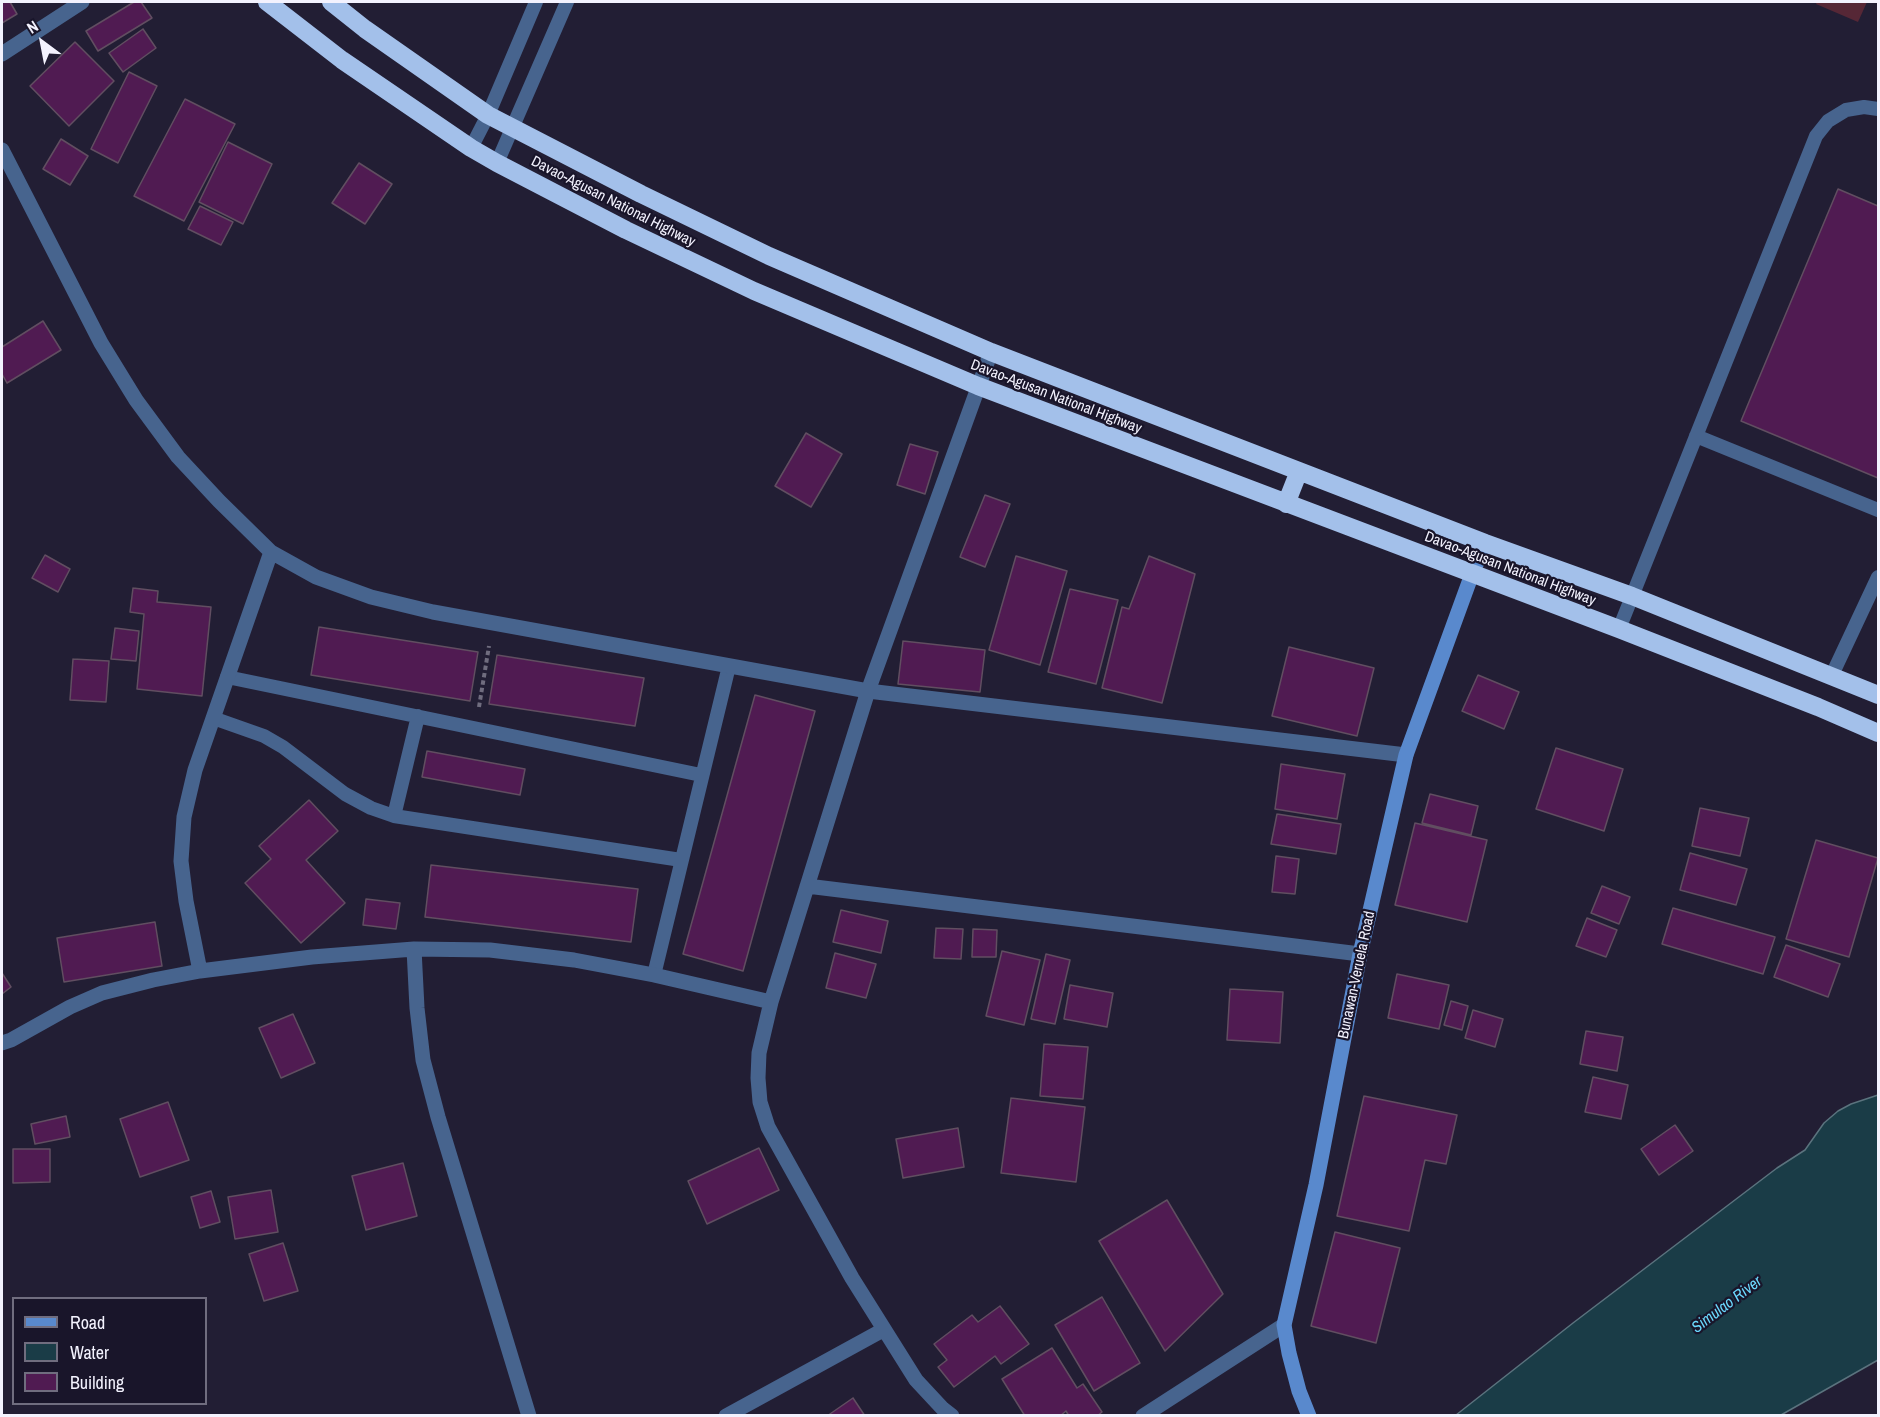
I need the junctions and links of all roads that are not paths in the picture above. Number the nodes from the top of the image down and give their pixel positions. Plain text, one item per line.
1 (82, 2) edge
2 (267, 2) edge
3 (332, 2) edge
4 (536, 2) edge
5 (567, 2) edge
6 (2, 54) edge
7 (1878, 109) edge
8 (488, 115) junction
9 (512, 129) junction
10 (471, 148) junction
11 (2, 150) edge
12 (497, 163) junction
13 (991, 352) junction
14 (978, 387) junction
15 (1696, 436) junction
16 (1299, 471) junction
17 (1286, 504) junction
18 (1878, 510) edge
19 (1485, 543) junction
20 (271, 552) junction
21 (1472, 574) junction
22 (1878, 577) edge
23 (1632, 596) junction
24 (1619, 629) junction
25 (729, 666) junction
26 (1832, 675) junction
27 (227, 677) junction
28 (868, 691) junction
29 (1878, 695) edge
30 (418, 716) junction
31 (213, 717) junction
32 (1878, 734) edge
33 (1406, 755) junction
34 (701, 775) junction
35 (394, 816) junction
36 (681, 860) junction
37 (807, 886) junction
38 (414, 949) junction
39 (1360, 954) junction
40 (200, 971) junction
41 (654, 975) junction
42 (771, 1002) junction
43 (7, 1042) edge
44 (1284, 1325) junction
45 (883, 1330) junction
46 (530, 1416) edge
47 (726, 1416) edge
48 (952, 1416) edge
49 (1143, 1416) edge
50 (1309, 1416) edge

1 - 6 street
2 - 10 highway, Davao-Agusan National Highway
3 - 8 highway, Davao-Agusan National Highway
4 - 8 lane
5 - 9 lane
7 - 15 lane
8 - 9 highway, Davao-Agusan National Highway
8 - 10 lane
9 - 12 lane
9 - 13 highway, Davao-Agusan National Highway
10 - 12 highway, Davao-Agusan National Highway
11 - 20 street
12 - 14 highway, Davao-Agusan National Highway
13 - 14 street
13 - 16 highway, Davao-Agusan National Highway
14 - 17 highway, Davao-Agusan National Highway
14 - 28 street
15 - 18 lane
15 - 23 lane
16 - 17 highway
16 - 19 highway, Davao-Agusan National Highway
17 - 21 highway, Davao-Agusan National Highway
19 - 21 main road, Bunawan-Veruela Road
19 - 23 highway, Davao-Agusan National Highway
20 - 25 street
20 - 27 street
21 - 24 highway, Davao-Agusan National Highway
21 - 33 main road, Bunawan-Veruela Road
22 - 26 lane
23 - 24 lane
23 - 26 highway, Davao-Agusan National Highway
24 - 32 highway, Davao-Agusan National Highway
25 - 28 street
25 - 34 lane
26 - 29 highway, Davao-Agusan National Highway
27 - 30 lane
27 - 31 street
28 - 33 street
28 - 37 street
30 - 34 lane
30 - 35 lane
31 - 35 lane
31 - 40 street
33 - 39 main road, Bunawan-Veruela Road
34 - 36 lane
35 - 36 lane
36 - 41 lane
37 - 39 street
37 - 42 street
38 - 40 street
38 - 41 street
38 - 46 street
39 - 44 main road, Bunawan-Veruela Road
40 - 43 street
41 - 42 street
42 - 45 street
44 - 49 street
44 - 50 main road, Bunawan-Veruela Road
45 - 47 street
45 - 48 street

